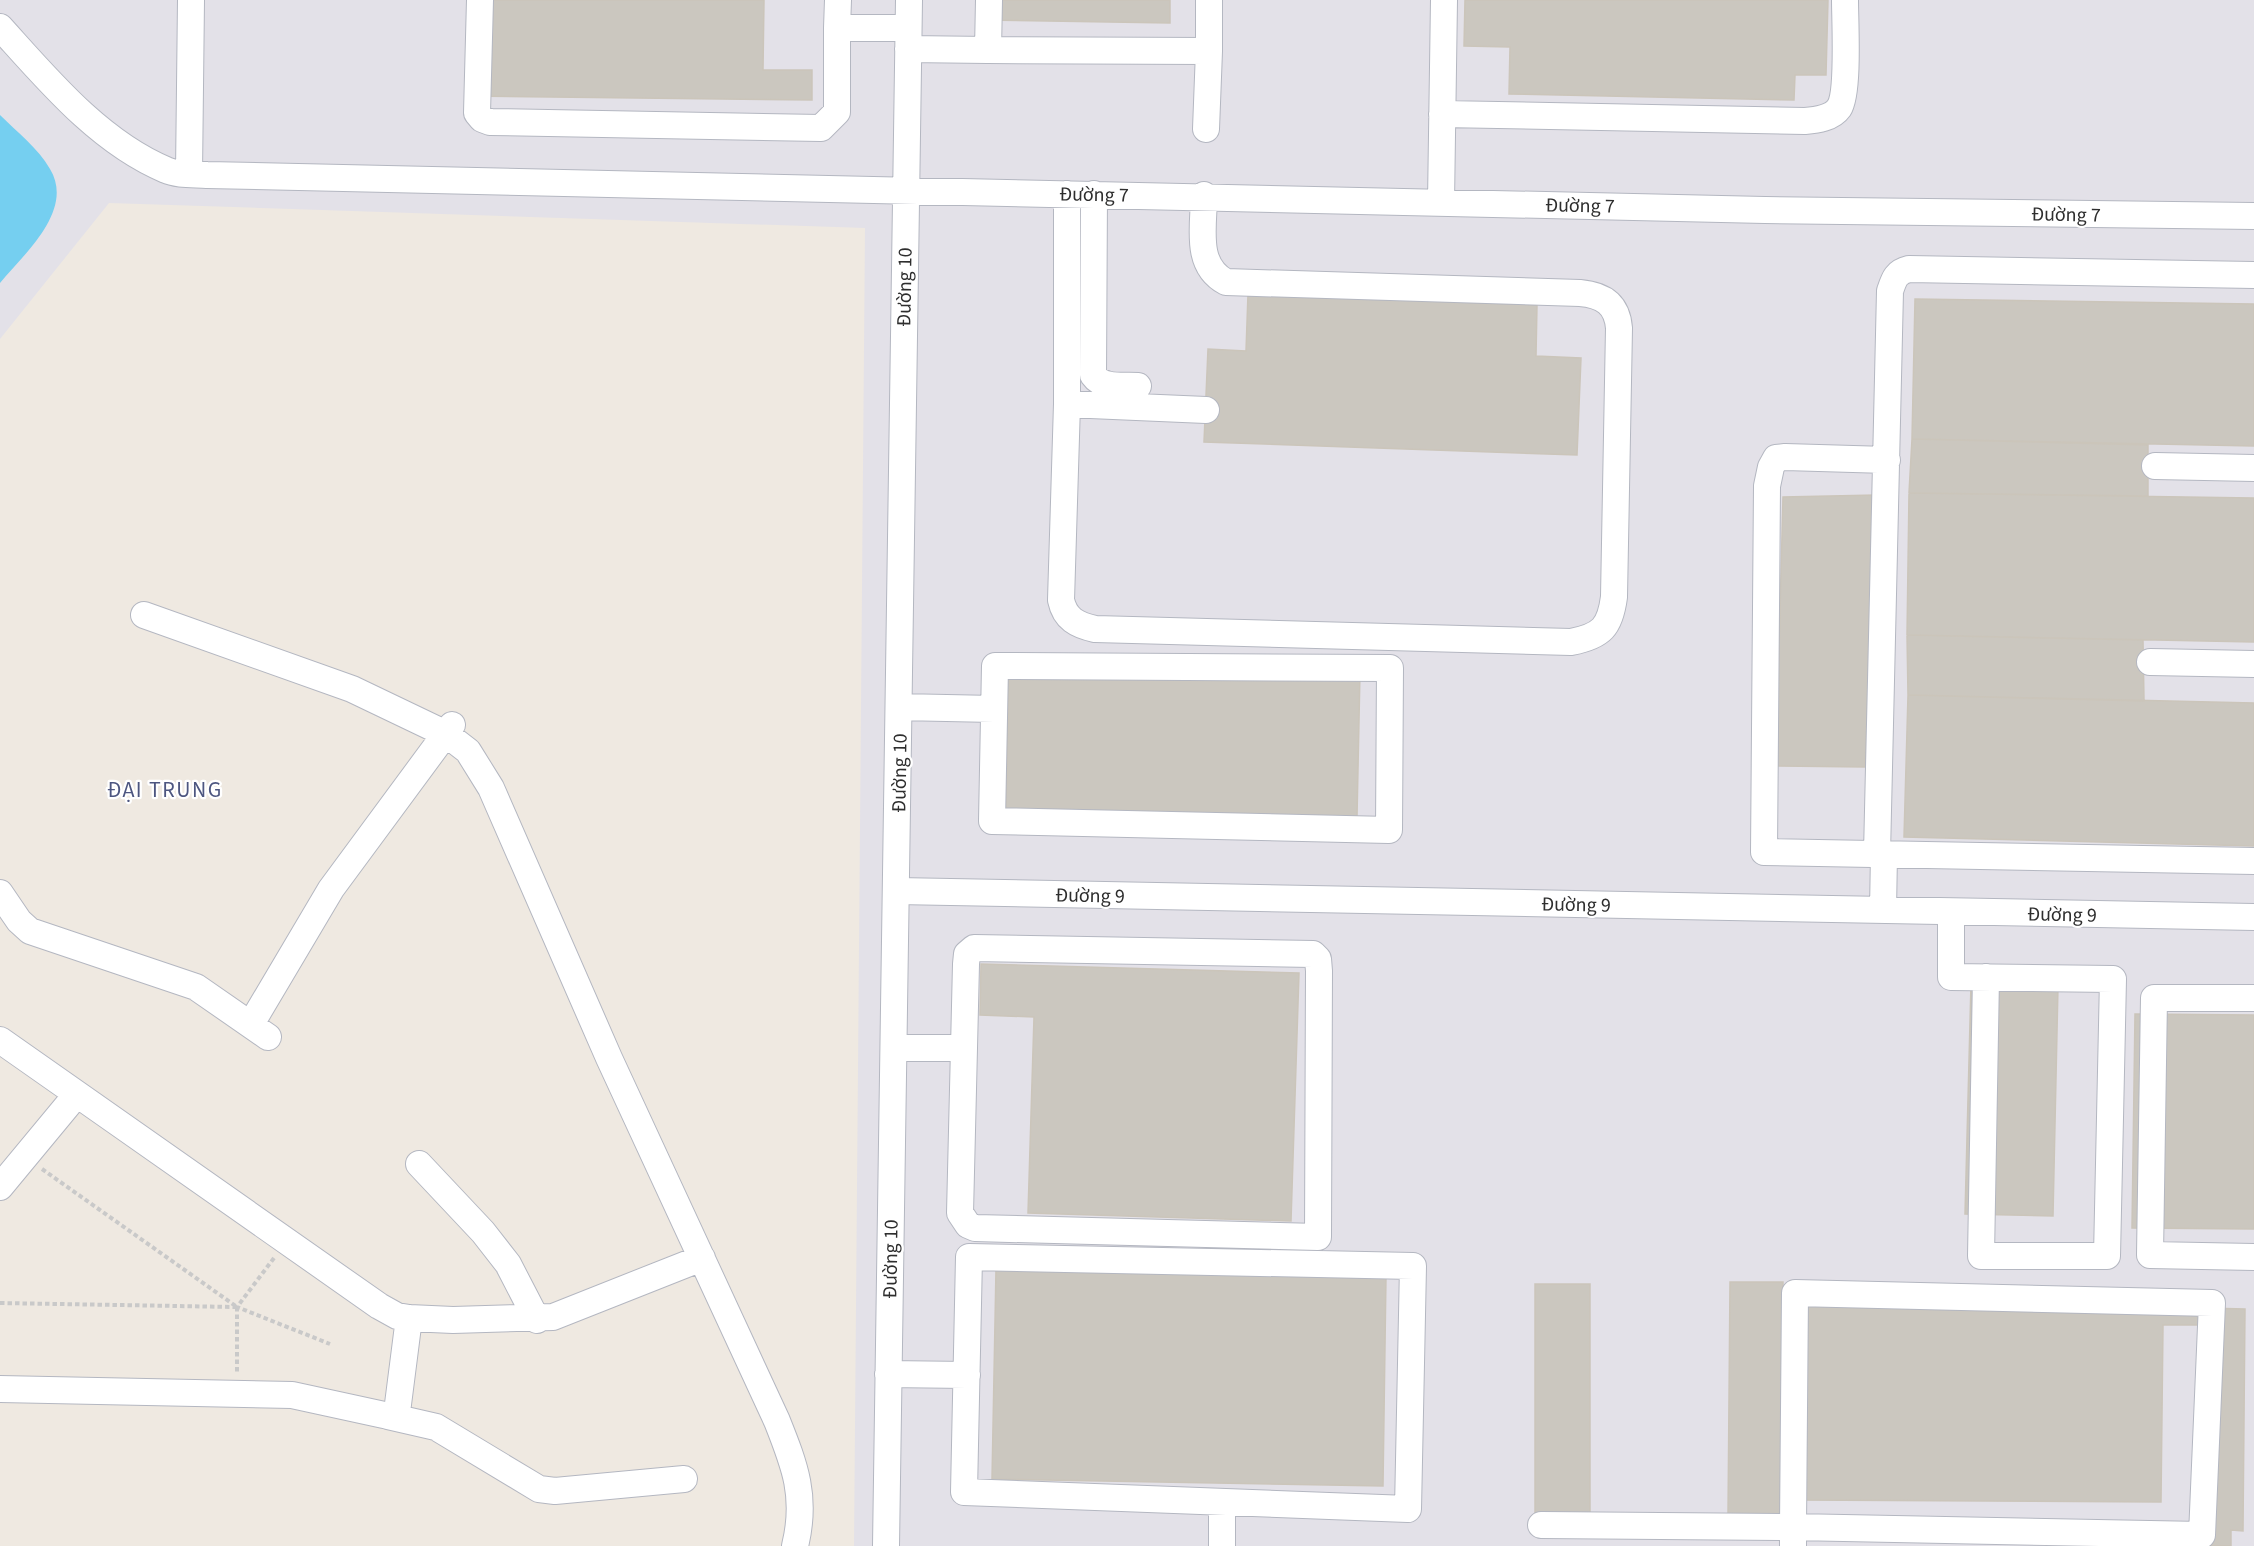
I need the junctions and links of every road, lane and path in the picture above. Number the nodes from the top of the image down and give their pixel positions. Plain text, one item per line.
1 (191, 0) edge
2 (480, 0) edge
3 (838, 0) edge
4 (909, 0) edge
5 (989, 0) edge
6 (1209, 0) edge
7 (1444, 0) edge
8 (1845, 0) edge
9 (0, 27) edge
10 (837, 28) junction
11 (908, 38) junction
12 (988, 50) junction
13 (1209, 51) junction
14 (1442, 114) junction
15 (1206, 129) dead end
16 (189, 173) junction
17 (906, 190) junction
18 (1067, 194) junction
19 (1094, 195) junction
20 (1204, 195) junction
21 (1441, 202) junction
22 (2254, 216) edge
23 (2254, 275) edge
24 (1138, 386) dead end
25 (1067, 404) junction
26 (1206, 410) dead end
27 (1887, 460) junction
28 (2156, 466) dead end
29 (2254, 468) edge
30 (144, 615) dead end
31 (2150, 662) dead end
32 (2254, 664) edge
33 (899, 707) junction
34 (994, 709) junction
35 (449, 730) junction
36 (1881, 854) junction
37 (2254, 861) edge
38 (897, 891) junction
39 (0, 893) edge
40 (1882, 910) junction
41 (1951, 912) junction
42 (2254, 917) edge
43 (1986, 977) junction
44 (2254, 998) edge
45 (0, 1040) edge
46 (894, 1048) junction
47 (964, 1048) junction
48 (77, 1094) junction
49 (419, 1164) dead end
50 (39, 1167) dead end
51 (0, 1187) edge
52 (275, 1257) dead end
53 (2254, 1257) edge
54 (702, 1258) junction
55 (0, 1303) edge
56 (237, 1307) junction
57 (409, 1318) junction
58 (537, 1320) junction
59 (330, 1344) dead end
60 (888, 1374) junction
61 (966, 1374) junction
62 (237, 1375) dead end
63 (0, 1389) edge
64 (388, 1416) junction
65 (684, 1479) dead end
66 (1222, 1503) junction
67 (1541, 1525) dead end
68 (1793, 1537) edge
69 (1993, 1539) edge
70 (795, 1546) edge
71 (886, 1546) edge
72 (1222, 1546) edge

1 - 16 street
2 - 10 street
3 - 10 street
4 - 11 street, Đường 10
5 - 12 street
6 - 13 street
7 - 14 street
8 - 14 street
9 - 16 street, Đường 7
10 - 11 street
11 - 12 street
11 - 17 street, Đường 10
12 - 13 street
13 - 15 street
14 - 21 street
16 - 17 street, Đường 7
17 - 18 street, Đường 7
17 - 33 street, Đường 10
18 - 19 street, Đường 7
18 - 25 street
19 - 20 street, Đường 7
19 - 24 street
20 - 21 street, Đường 7
20 - 25 street
21 - 22 street, Đường 7
23 - 27 street
25 - 26 street
27 - 36 street
27 - 36 street
28 - 29 street
30 - 35 street
31 - 32 street
33 - 34 street
33 - 38 street, Đường 10
34 - 34 street
35 - 39 street
35 - 54 street
36 - 37 street
36 - 40 street
38 - 40 street, Đường 9
38 - 46 street, Đường 10
40 - 41 street, Đường 9
41 - 42 street, Đường 9
41 - 43 street
43 - 43 street
44 - 53 street
45 - 48 street
46 - 47 street
46 - 60 street, Đường 10
47 - 47 street
48 - 51 street
48 - 57 street
49 - 58 street
50 - 56 path
52 - 56 path
54 - 58 street
54 - 70 street
55 - 56 path
56 - 59 path
56 - 62 path
57 - 58 street
57 - 64 street
60 - 61 street
60 - 71 street, Đường 10
61 - 66 street
61 - 66 street
63 - 64 street
64 - 65 street
66 - 72 street
67 - 68 street
68 - 69 street
68 - 69 street

